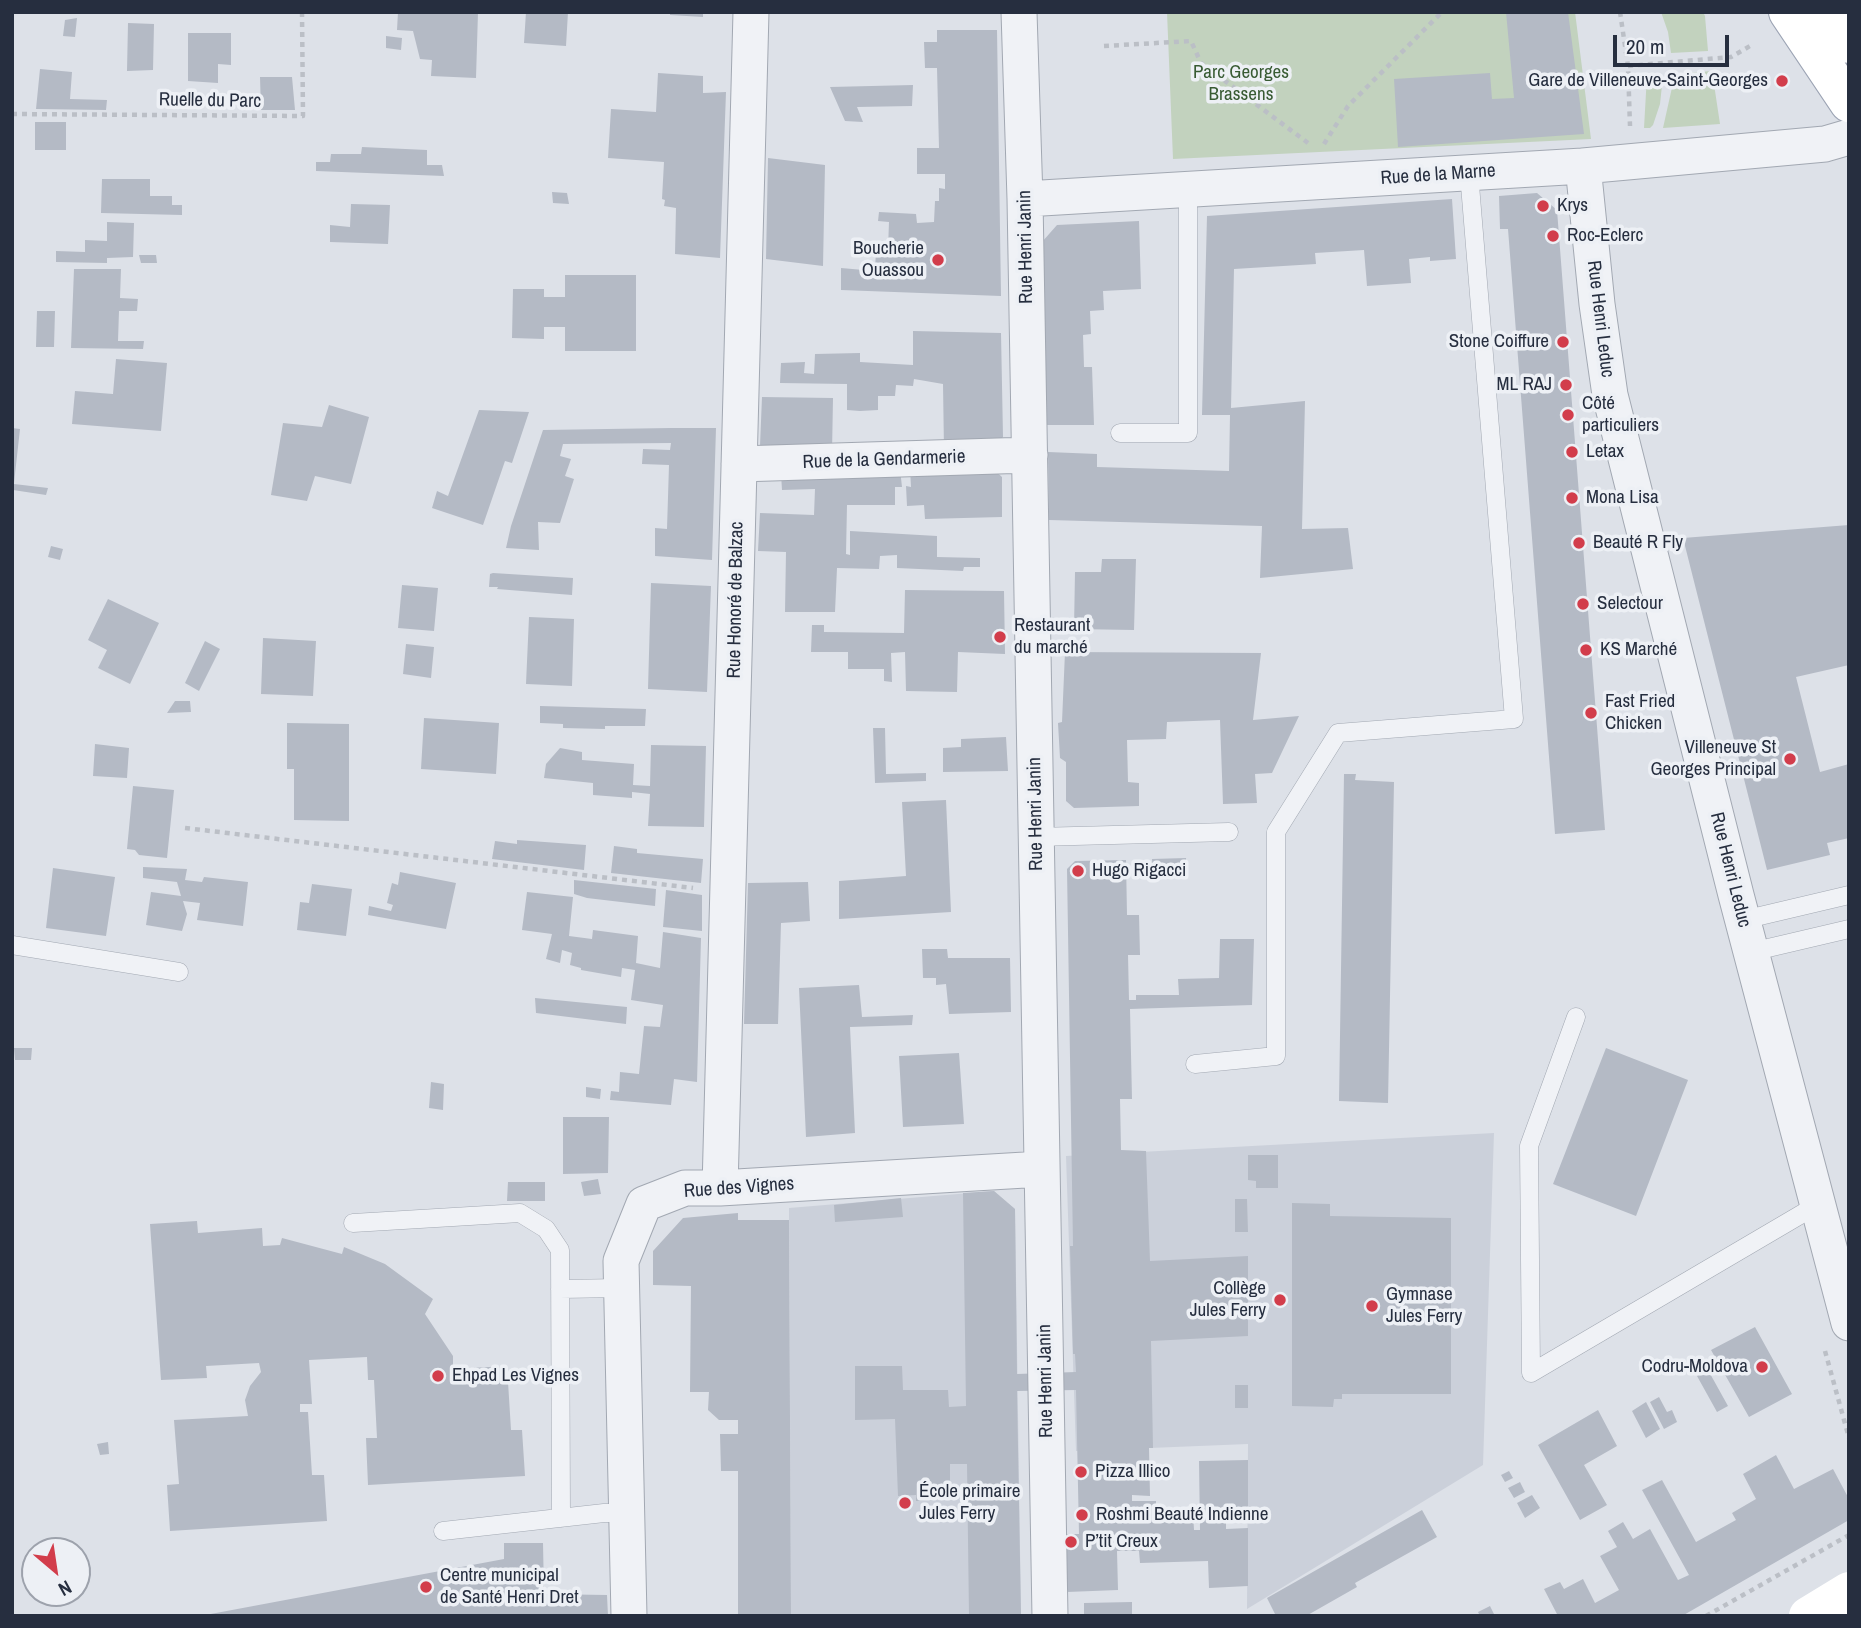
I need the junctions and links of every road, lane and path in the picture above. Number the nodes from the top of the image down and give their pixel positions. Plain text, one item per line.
1 (302, 12) edge
2 (751, 12) edge
3 (1020, 12) edge
4 (1442, 12) edge
5 (1620, 12) edge
6 (1787, 12) edge
7 (1828, 12) edge
8 (1849, 44) edge
9 (1104, 46) dead end
10 (1750, 46) dead end
11 (1628, 66) junction
12 (1849, 103) edge
13 (12, 114) edge
14 (1630, 135) dead end
15 (1849, 137) edge
16 (1583, 166) junction
17 (1321, 167) junction
18 (1469, 173) junction
19 (1188, 190) junction
20 (1025, 200) junction
21 (1120, 433) dead end
22 (1030, 456) junction
23 (739, 464) junction
24 (185, 828) dead end
25 (1229, 832) dead end
26 (1036, 837) junction
27 (728, 892) junction
28 (1849, 895) edge
29 (1849, 929) edge
30 (1747, 936) junction
31 (12, 944) edge
32 (180, 972) dead end
33 (1576, 1017) dead end
34 (1195, 1064) dead end
35 (1042, 1169) junction
36 (720, 1188) junction
37 (1817, 1205) junction
38 (353, 1223) dead end
39 (621, 1288) junction
40 (560, 1289) junction
41 (1836, 1335) edge
42 (1849, 1438) edge
43 (626, 1513) junction
44 (561, 1518) junction
45 (443, 1531) dead end
46 (1849, 1535) edge
47 (1849, 1591) edge
48 (629, 1616) edge
49 (1050, 1616) edge
50 (1706, 1616) edge
51 (1808, 1616) edge

1 - 13 path, Ruelle du Parc
2 - 23 street, Rue Honoré de Balzac
3 - 20 street, Rue Henri Janin
4 - 17 path
5 - 11 path
6 - 12 main road
7 - 8 main road
9 - 17 path
10 - 11 path
11 - 14 path
15 - 16 street, Rue de la Marne
16 - 18 street, Rue de la Marne
16 - 30 street, Rue Henri Leduc
17 - 18 street, Rue de la Marne
17 - 19 street, Rue de la Marne
18 - 34 lane
19 - 20 street, Rue de la Marne
19 - 21 lane
20 - 22 street, Rue Henri Janin
22 - 23 street, Rue de la Gendarmerie
22 - 26 street, Rue Henri Janin
23 - 27 street, Rue Honoré de Balzac
24 - 27 path
25 - 26 lane
26 - 35 street, Rue Henri Janin
27 - 36 street, Rue Honoré de Balzac
28 - 30 lane
29 - 30 lane
30 - 37 street, Rue Henri Leduc
31 - 32 lane
33 - 37 lane
35 - 36 street, Rue des Vignes
35 - 49 street, Rue Henri Janin
36 - 39 street, Rue des Vignes
37 - 41 street, Rue Henri Leduc
38 - 40 lane
39 - 40 lane
39 - 43 street, Rue des Vignes
40 - 44 lane
41 - 42 path
43 - 44 lane
43 - 48 street, Rue des Vignes
44 - 45 lane
46 - 50 path
47 - 51 main road

